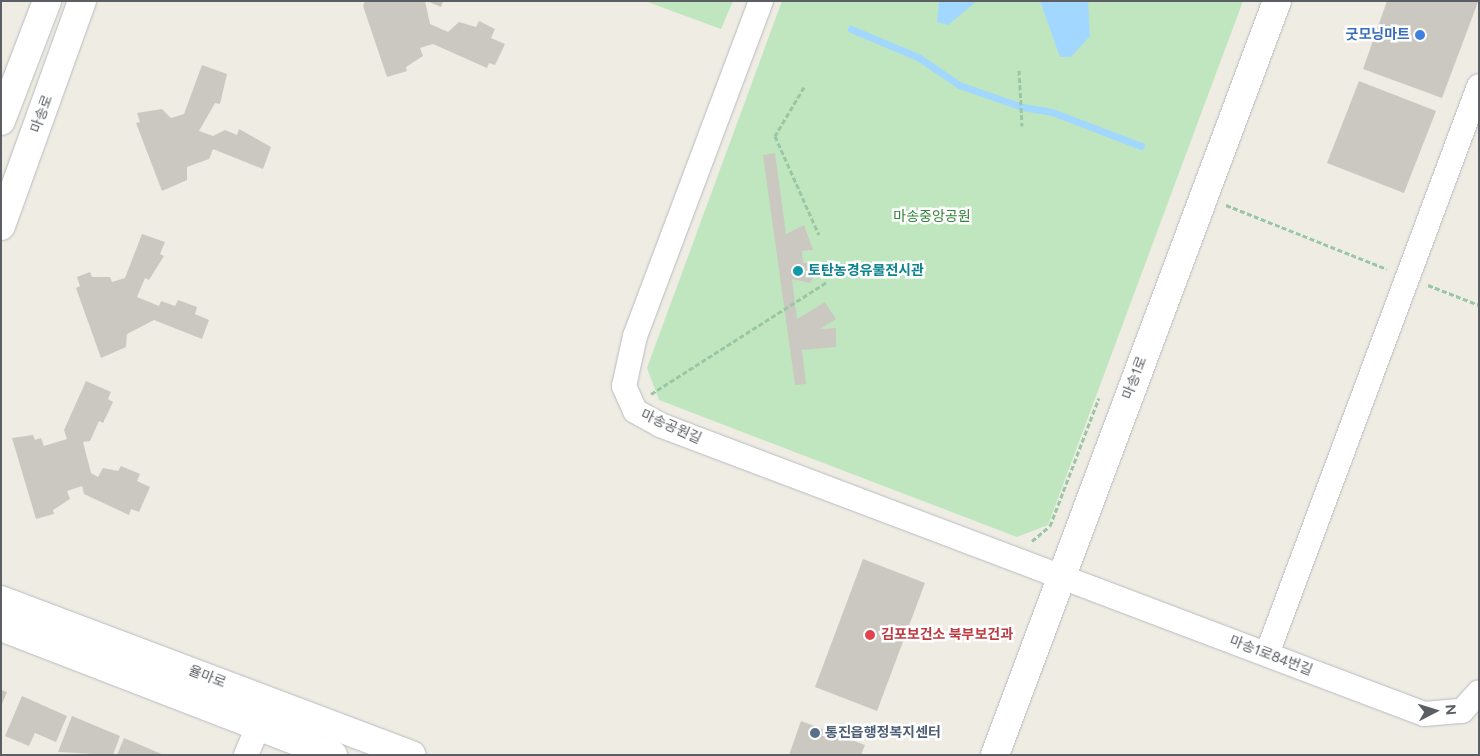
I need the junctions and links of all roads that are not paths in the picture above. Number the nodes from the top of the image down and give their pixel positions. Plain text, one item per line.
1 (47, 1) edge
2 (82, 1) edge
3 (761, 1) edge
4 (1277, 1) edge
5 (1479, 86) edge
6 (1, 121) edge
7 (1, 226) edge
8 (1059, 577) junction
9 (1, 600) edge
10 (1, 627) edge
11 (1267, 654) junction
12 (1479, 692) edge
13 (258, 727) junction
14 (246, 755) edge
15 (333, 755) edge
16 (412, 755) edge
17 (995, 755) edge

1 - 6 street
2 - 7 street, 마송로
3 - 8 street, 마송공원길
4 - 8 street, 마송1로
5 - 11 street
8 - 11 street, 마송1로84번길
8 - 17 street, 마송1로
9 - 16 street, 율마로
10 - 13 street, 율마로
11 - 12 street, 마송1로84번길
13 - 14 street
13 - 15 street, 율마로

